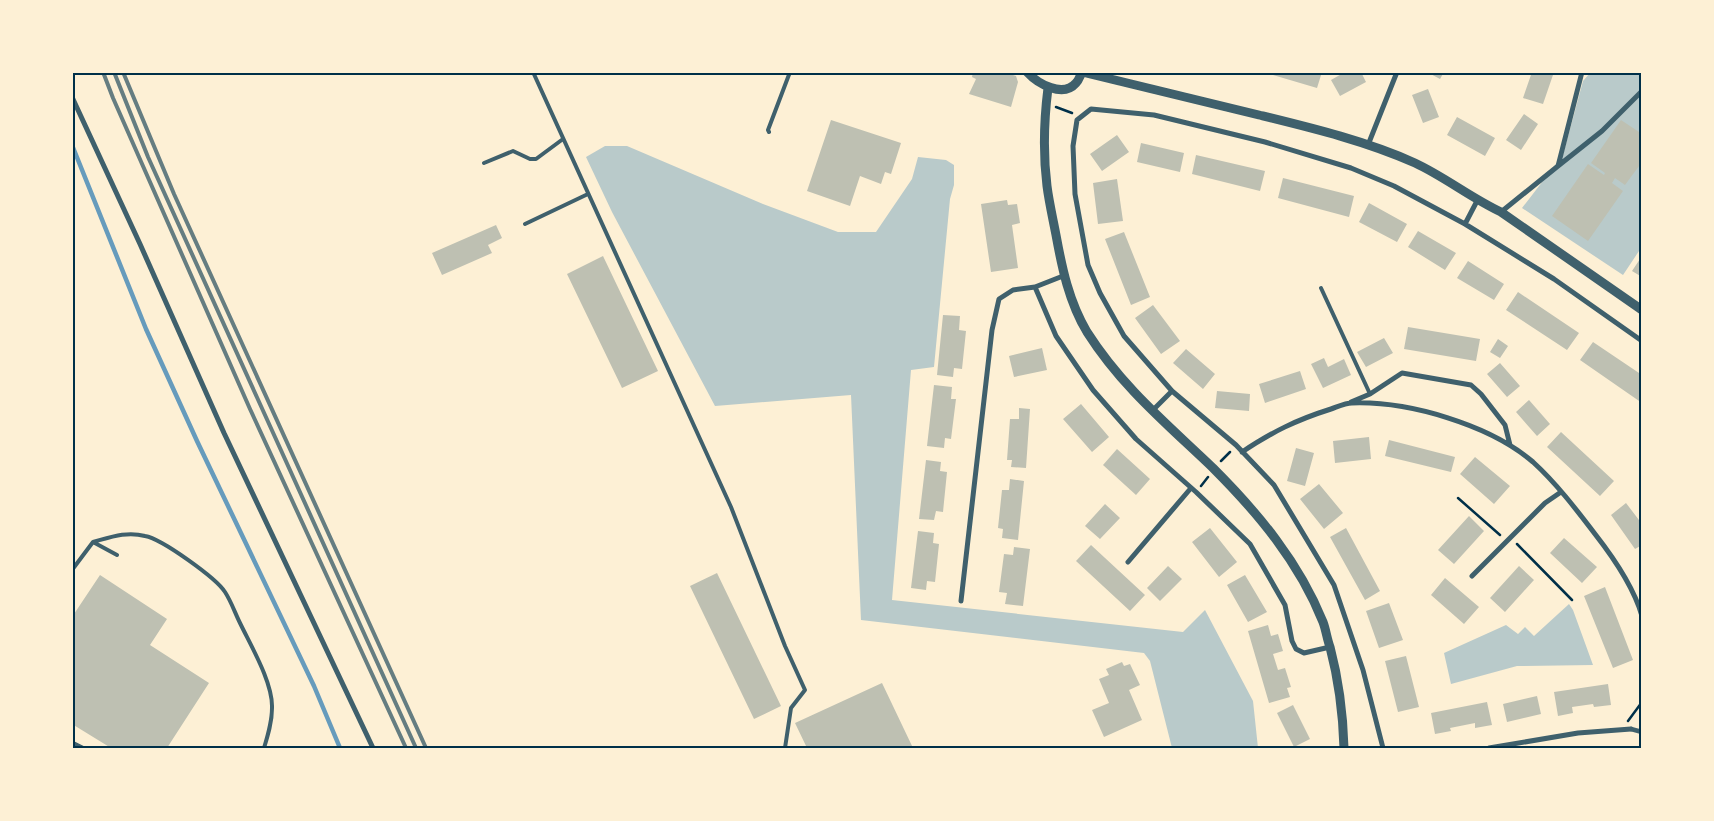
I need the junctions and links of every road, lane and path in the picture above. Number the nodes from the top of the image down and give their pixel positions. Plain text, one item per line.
1 (533, 72) edge
2 (790, 72) edge
3 (1027, 72) edge
4 (1082, 72) edge
5 (1397, 72) edge
6 (1582, 72) edge
7 (1048, 88) junction
8 (1642, 91) edge
9 (72, 97) edge
10 (1046, 104) junction
11 (1081, 116) junction
12 (770, 132) dead end
13 (563, 139) junction
14 (1368, 145) junction
15 (484, 163) dead end
16 (1558, 166) junction
17 (588, 194) junction
18 (1478, 201) junction
19 (1501, 212) junction
20 (524, 224) dead end
21 (1466, 224) junction
22 (1063, 276) junction
23 (1035, 287) junction
24 (1321, 288) dead end
25 (1642, 310) edge
26 (1642, 341) edge
27 (1172, 391) junction
28 (1370, 394) junction
29 (1350, 403) junction
30 (1152, 411) junction
31 (1510, 445) junction
32 (1242, 452) junction
33 (1191, 488) junction
34 (1561, 492) junction
35 (1458, 498) dead end
36 (1509, 539) junction
37 (93, 542) junction
38 (117, 556) dead end
39 (1128, 562) dead end
40 (72, 570) edge
41 (1472, 576) dead end
42 (1572, 600) dead end
43 (961, 601) dead end
44 (1642, 616) edge
45 (1330, 647) junction
46 (1642, 702) edge
47 (1624, 729) junction
48 (1631, 729) joint
49 (1642, 732) edge
50 (72, 743) edge
51 (82, 748) edge
52 (264, 748) edge
53 (373, 748) edge
54 (786, 748) edge
55 (1344, 748) edge
56 (1383, 748) edge
57 (1489, 748) edge

1 - 13 lane
2 - 12 lane
3 - 7 street
4 - 7 street
4 - 14 street
5 - 14 street
6 - 16 street
7 - 10 street
8 - 16 street
9 - 53 street
10 - 11 path
10 - 22 street
11 - 21 street
11 - 27 street
13 - 15 lane
13 - 17 lane
14 - 18 street
16 - 19 street
17 - 20 lane
17 - 54 lane
18 - 19 street
18 - 21 street
19 - 25 street
21 - 26 street
22 - 23 street
22 - 30 street
23 - 33 street
23 - 43 street
24 - 28 lane
27 - 30 street
27 - 32 street
28 - 29 street
28 - 31 street
29 - 31 street
29 - 32 street
30 - 45 street
31 - 34 street
32 - 56 street
33 - 39 street
33 - 45 street
34 - 36 street
34 - 44 street
35 - 36 path
36 - 41 street
36 - 42 path
37 - 38 lane
37 - 40 lane
37 - 52 lane
45 - 55 street
46 - 47 path
47 - 48 street
47 - 57 street
48 - 49 street
50 - 51 street

